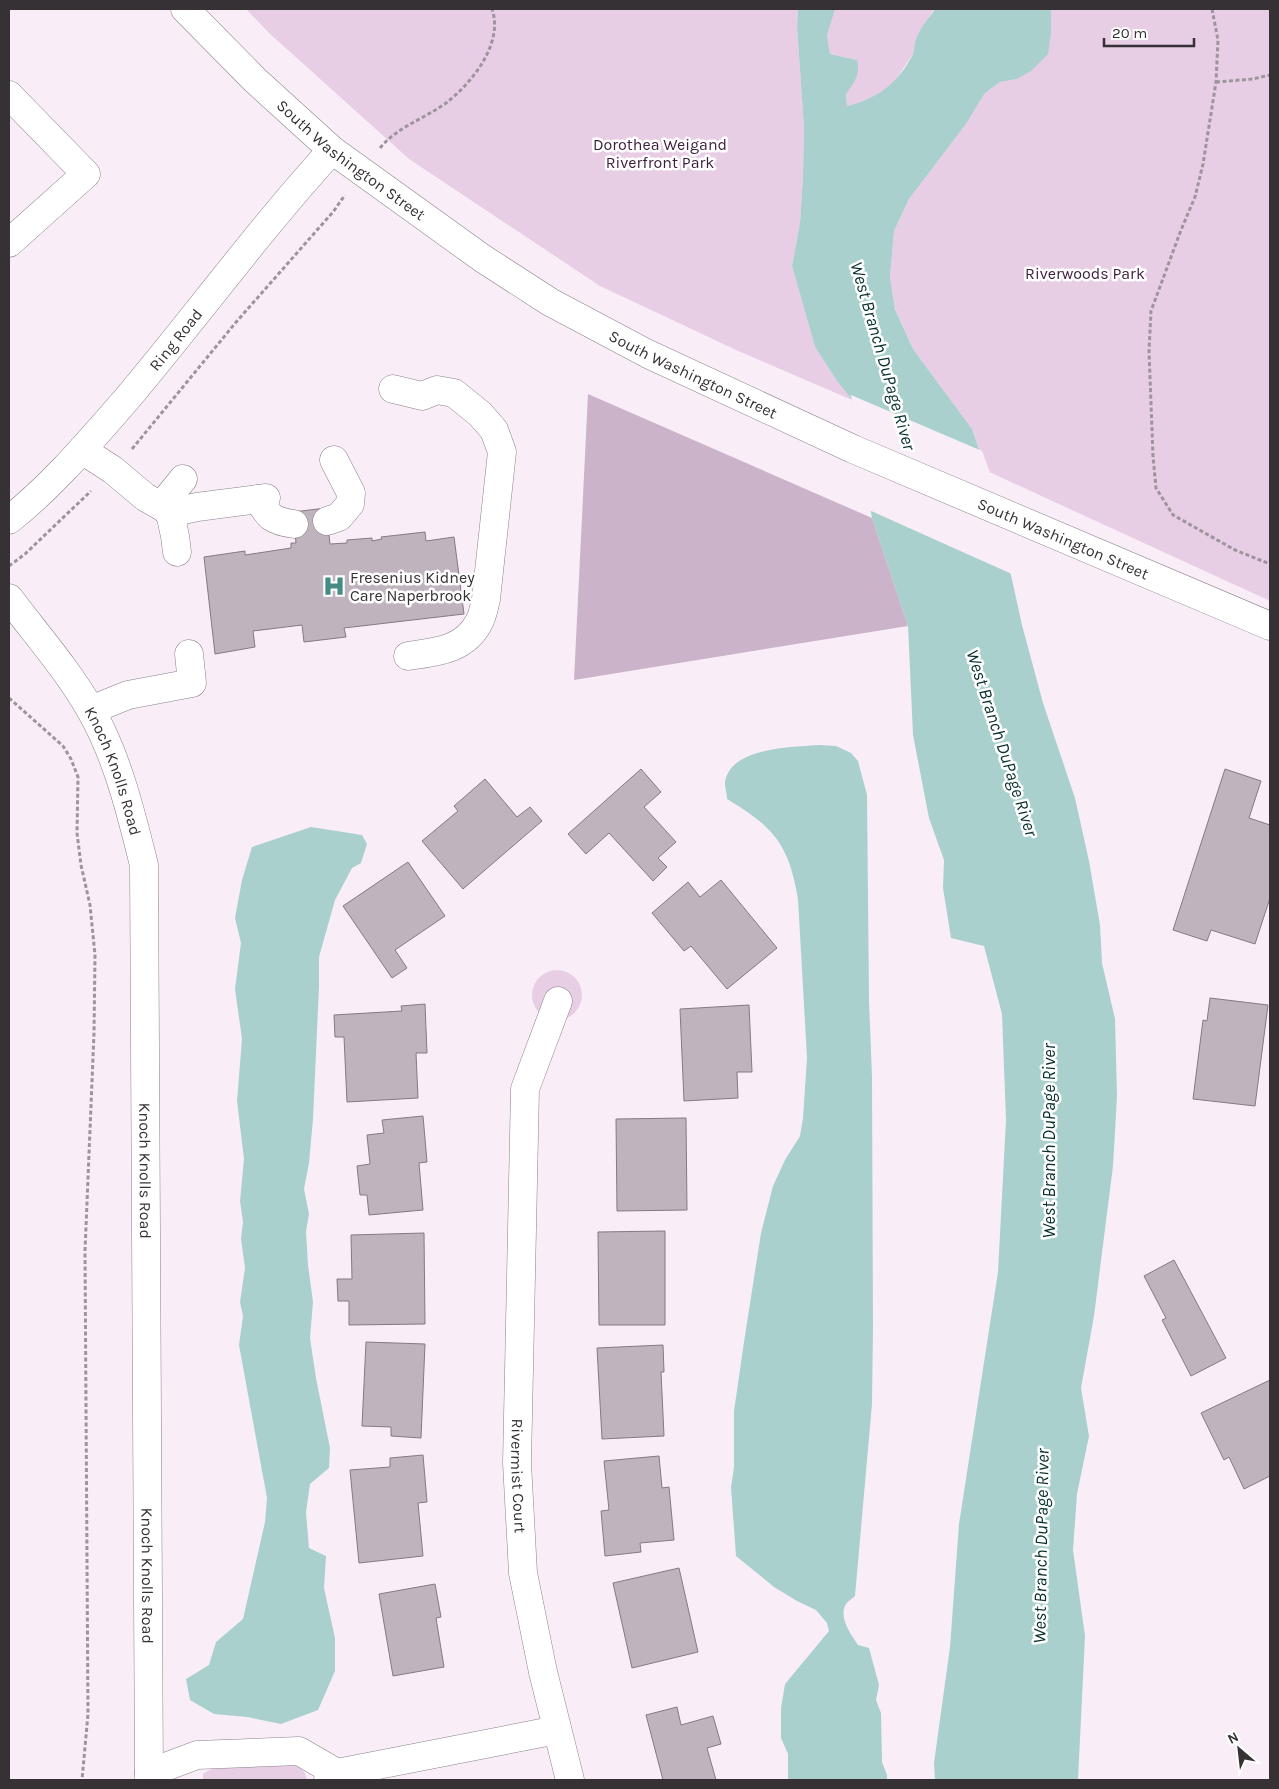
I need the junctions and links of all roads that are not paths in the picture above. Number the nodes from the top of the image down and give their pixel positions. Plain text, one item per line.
1 (185, 9) edge
2 (14, 112) edge
3 (332, 150) junction
4 (9, 243) edge
5 (393, 389) dead end
6 (82, 450) junction
7 (334, 460) dead end
8 (184, 480) dead end
9 (165, 510) junction
10 (9, 520) edge
11 (328, 521) dead end
12 (294, 524) dead end
13 (177, 552) dead end
14 (9, 598) edge
15 (1270, 626) edge
16 (189, 654) dead end
17 (408, 656) dead end
18 (91, 710) junction
19 (558, 1001) dead end
20 (556, 1730) junction
21 (332, 1777) edge
22 (152, 1778) edge
23 (570, 1780) edge

1 - 3 street, South Washington Street
2 - 4 street
3 - 6 street, Ring Road
3 - 15 street, South Washington Street
5 - 17 street
6 - 9 street
6 - 10 street, Ring Road
7 - 11 street
8 - 9 street
9 - 12 street
9 - 13 street
14 - 18 street, Knoch Knolls Road
16 - 18 street
18 - 22 street, Knoch Knolls Road
19 - 20 street, Rivermist Court
20 - 21 street
20 - 23 street, Rivermist Court
21 - 22 street

